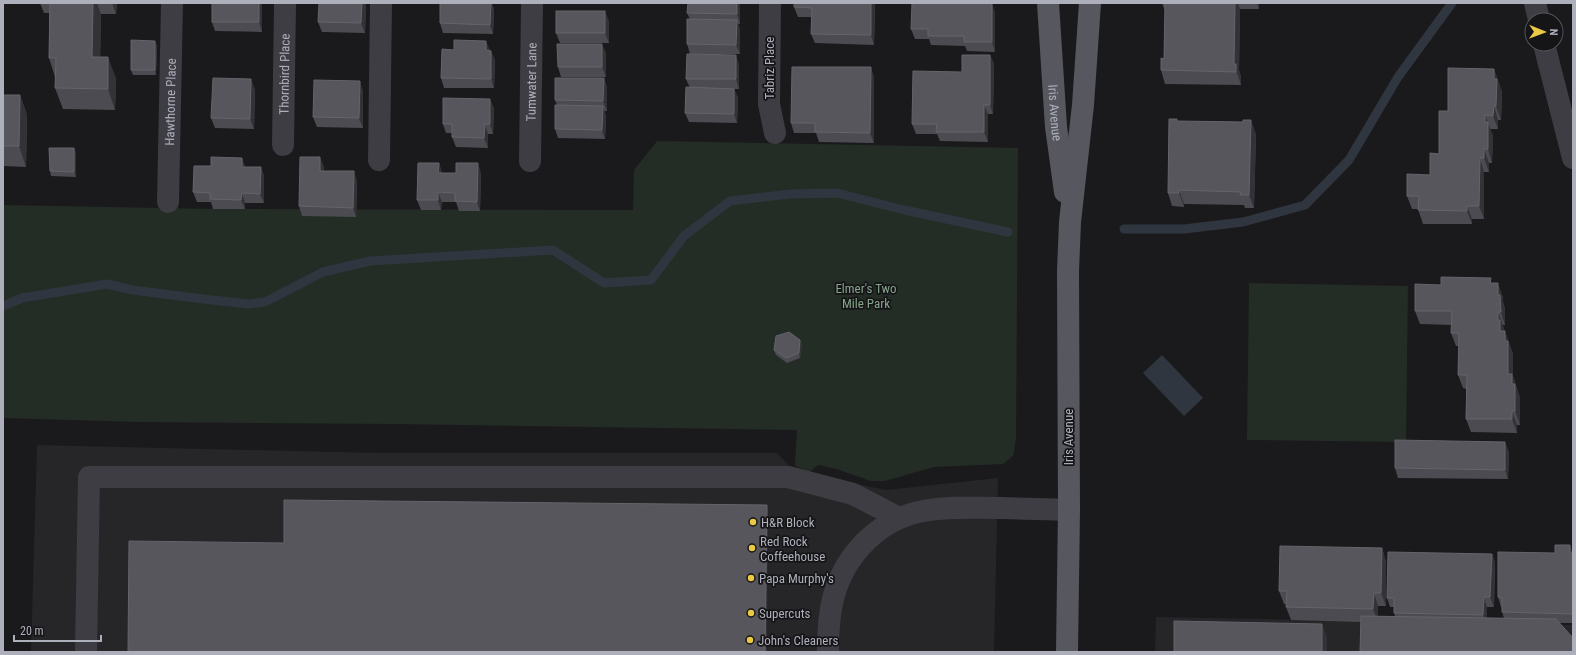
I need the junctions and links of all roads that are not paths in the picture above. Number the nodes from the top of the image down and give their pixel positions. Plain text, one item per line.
1 (172, 3) edge
2 (285, 3) edge
3 (381, 3) edge
4 (532, 3) edge
5 (770, 3) edge
6 (1048, 3) edge
7 (1090, 3) edge
8 (1547, 52) edge
9 (1565, 94) edge
10 (775, 133) dead end
11 (283, 145) dead end
12 (1573, 158) edge
13 (379, 160) dead end
14 (530, 161) dead end
15 (168, 202) dead end
16 (1070, 222) junction
17 (1069, 510) junction
18 (899, 518) junction
19 (86, 652) edge
20 (828, 652) edge
21 (1067, 652) edge

1 - 15 street, Hawthorne Place
2 - 11 street, Thornbird Place
3 - 13 street
4 - 14 street, Tumwater Lane
5 - 10 street, Tabriz Place
6 - 16 main road, Iris Avenue
7 - 16 main road, Iris Avenue
8 - 9 street
9 - 12 street
16 - 17 main road, Iris Avenue
17 - 18 street
17 - 21 main road, Iris Avenue
18 - 19 street
18 - 20 street

